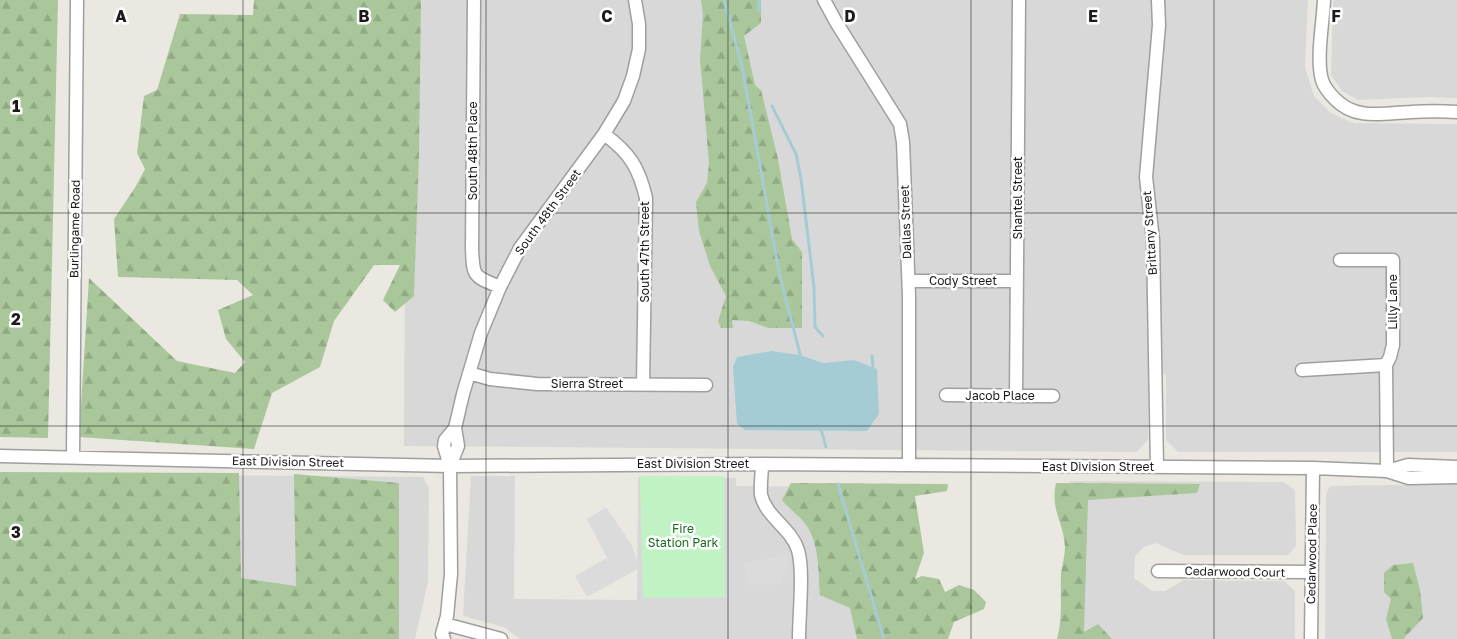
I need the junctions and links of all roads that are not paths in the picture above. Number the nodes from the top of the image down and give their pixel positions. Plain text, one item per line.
1 (77, 0) edge
2 (474, 0) edge
3 (635, 0) edge
4 (824, 0) edge
5 (1019, 0) edge
6 (1158, 0) edge
7 (1324, 0) edge
8 (1457, 112) edge
9 (604, 134) junction
10 (1340, 260) dead end
11 (909, 281) junction
12 (1017, 281) junction
13 (500, 287) junction
14 (1386, 365) junction
15 (1302, 370) dead end
16 (469, 373) junction
17 (643, 384) junction
18 (706, 385) dead end
19 (946, 395) dead end
20 (1016, 396) junction
21 (1053, 396) dead end
22 (0, 456) edge
23 (73, 457) junction
24 (762, 464) junction
25 (450, 466) junction
26 (909, 466) junction
27 (1157, 467) junction
28 (1457, 467) edge
29 (1313, 468) junction
30 (1387, 471) junction
31 (1457, 477) edge
32 (1158, 571) dead end
33 (1312, 572) junction
34 (441, 634) edge
35 (501, 639) edge
36 (799, 639) edge
37 (1311, 639) edge

1 - 23 street, Burlingame Road
2 - 13 street, South 48th Place
3 - 9 street, South 48th Street
4 - 11 street, Dallas Street
5 - 12 street, Shantel Street
6 - 27 street, Brittany Street
7 - 8 street
9 - 13 street, South 48th Street
9 - 17 street, South 47th Street
10 - 14 street, Lilly Lane
11 - 12 street, Cody Street
11 - 26 street, Dallas Street
12 - 20 street, Shantel Street
13 - 16 street, South 48th Street
14 - 15 street
14 - 30 street, Lilly Lane
16 - 17 street, Sierra Street
16 - 25 street, South 48th Street
17 - 18 street, Sierra Street
19 - 20 street, Jacob Place
20 - 21 street, Jacob Place
22 - 23 street, East Division Street
23 - 25 street, East Division Street
24 - 25 street, East Division Street
24 - 26 street, East Division Street
24 - 36 street
25 - 34 street, South 48th Street
26 - 27 street, East Division Street
27 - 29 street, East Division Street
28 - 30 street, East Division Street
29 - 30 street, East Division Street
29 - 33 street, Cedarwood Place
30 - 31 street, East Division Street
32 - 33 street, Cedarwood Court
33 - 37 street, Cedarwood Place
34 - 35 street

